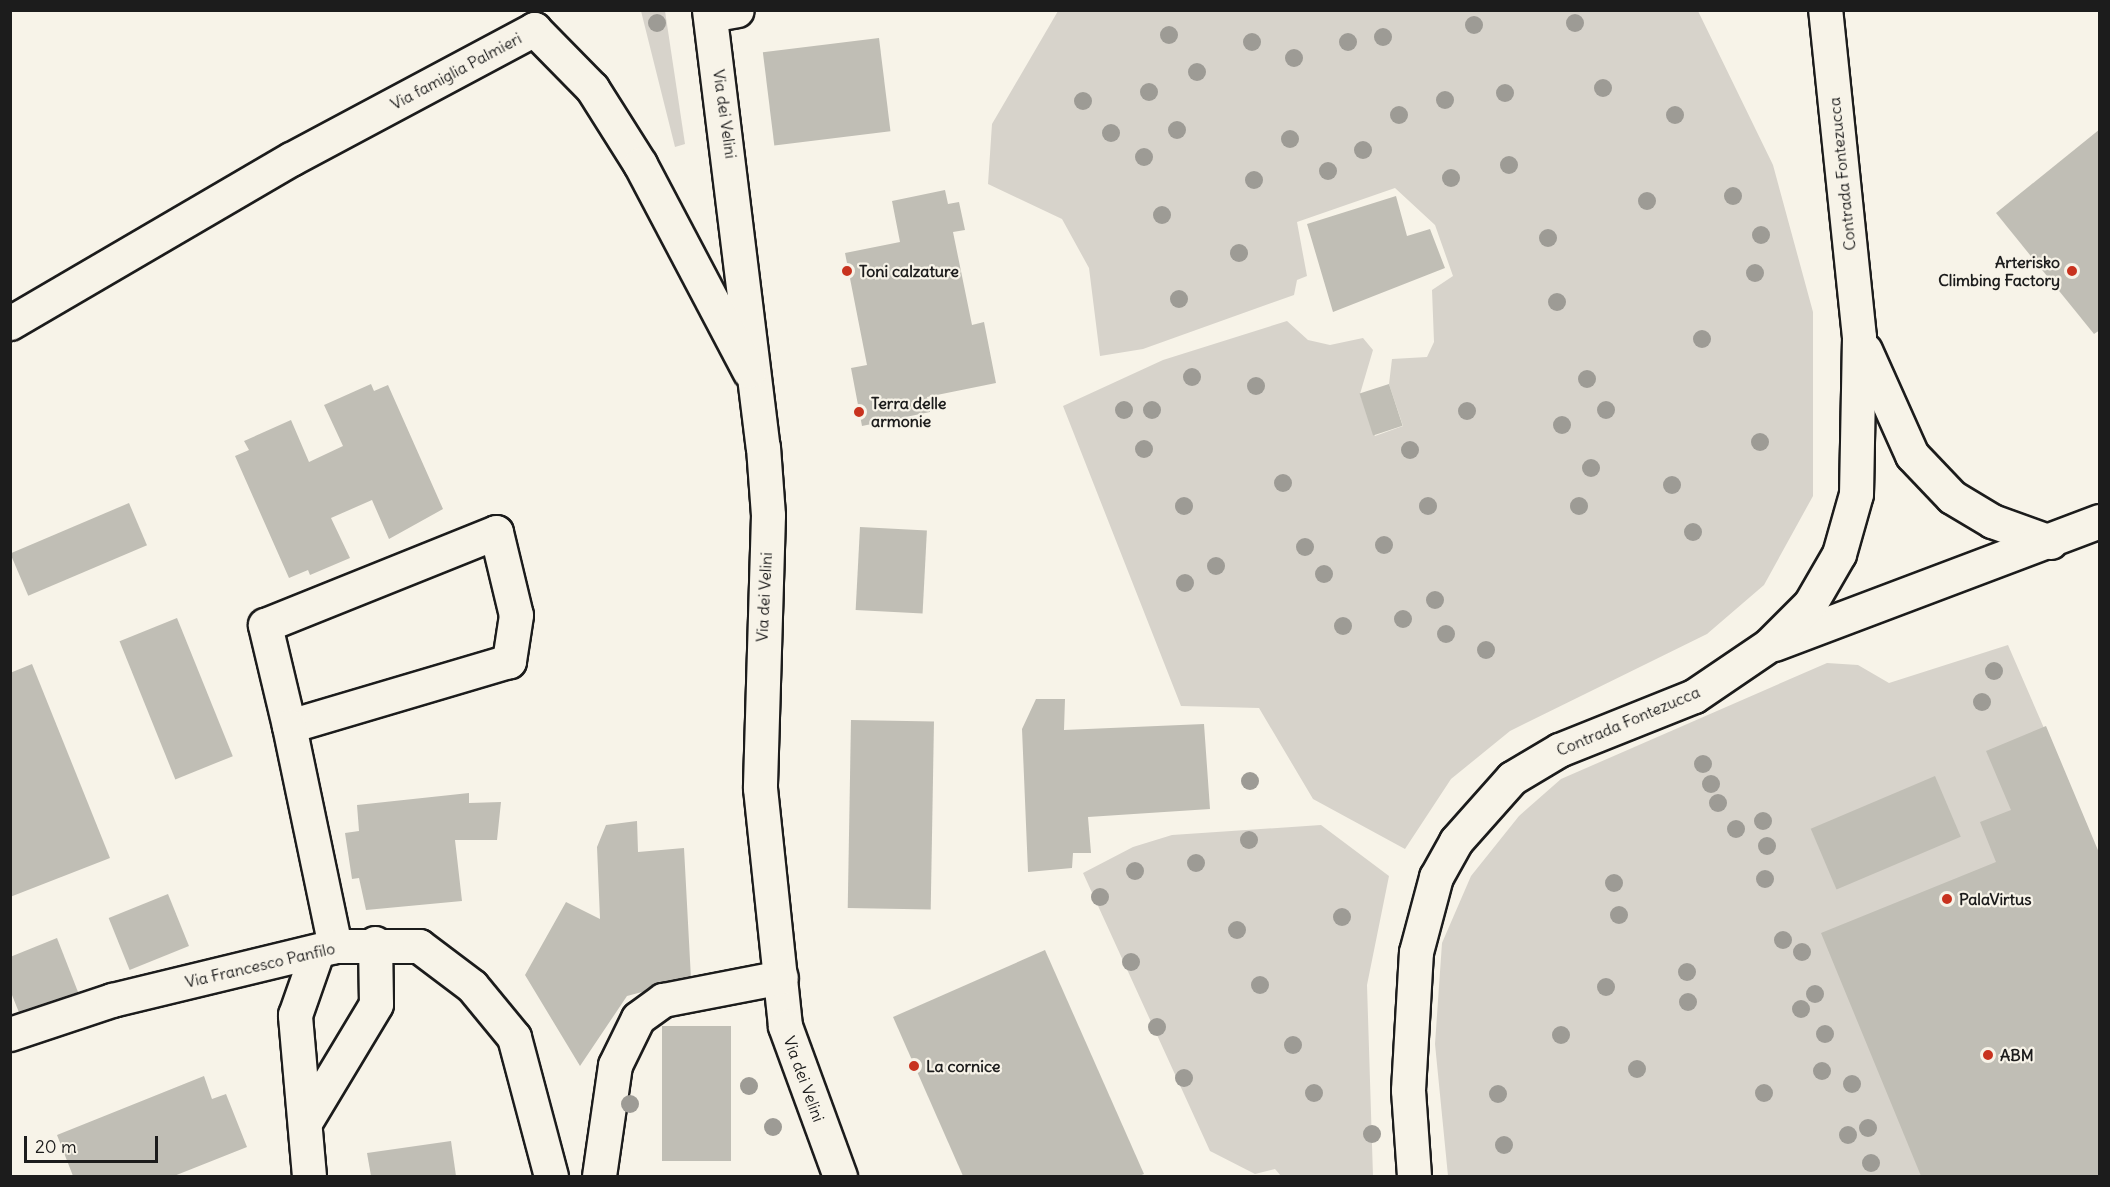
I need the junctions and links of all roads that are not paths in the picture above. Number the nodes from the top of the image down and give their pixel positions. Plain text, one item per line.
1 (1825, 10) edge
2 (719, 12) edge
3 (10, 323) edge
4 (1859, 337) junction
5 (757, 387) junction
6 (2100, 521) edge
7 (2050, 542) junction
8 (1769, 645) junction
9 (289, 726) junction
10 (375, 943) junction
11 (326, 950) junction
12 (781, 977) junction
13 (10, 1034) edge
14 (307, 1119) junction
15 (309, 1176) edge
16 (551, 1176) edge
17 (599, 1176) edge
18 (840, 1176) edge
19 (1414, 1176) edge

1 - 4 street, Contrada Fontezucca
2 - 5 street, Via dei Velini
3 - 5 street, Via famiglia Palmieri
4 - 7 street, Contrada Fontezucca
4 - 8 street, Contrada Fontezucca
5 - 12 street, Via dei Velini
6 - 7 street, Contrada Fontezucca
7 - 8 street, Contrada Fontezucca
8 - 19 street, Contrada Fontezucca
9 - 9 street
9 - 11 street
10 - 11 street, Via Francesco Panfilo
10 - 14 street
10 - 16 street, Via Francesco Panfilo
11 - 13 street, Via Francesco Panfilo
11 - 14 street
12 - 17 street
12 - 18 street, Via dei Velini
14 - 15 street

